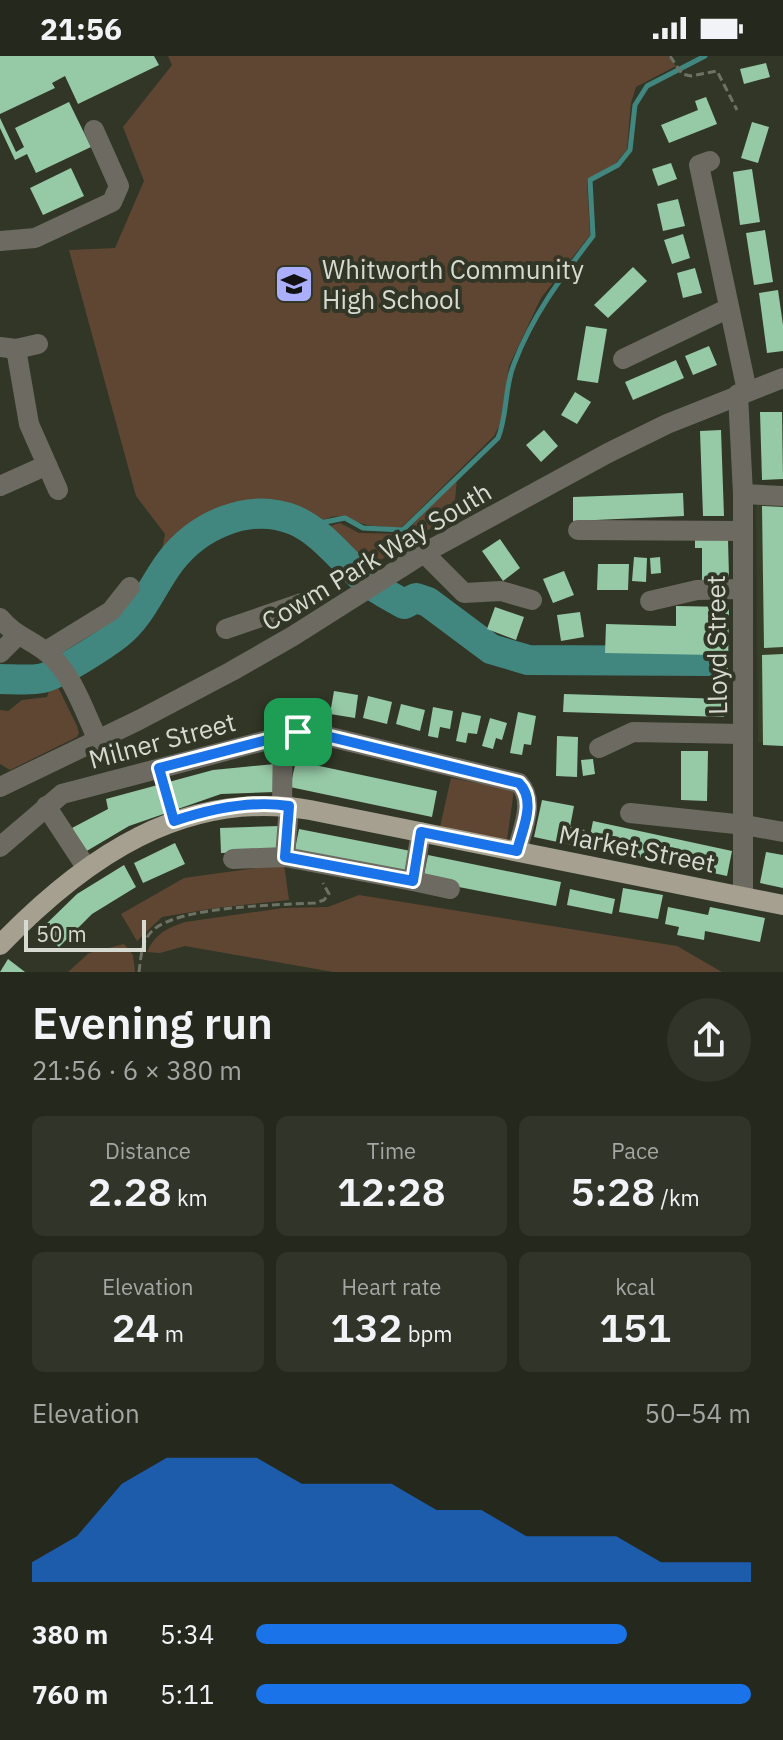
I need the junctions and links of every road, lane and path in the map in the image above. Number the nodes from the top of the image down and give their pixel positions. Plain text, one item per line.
1 (670, 56) edge
2 (737, 110) dead end
3 (94, 130) dead end
4 (710, 161) dead end
5 (0, 241) edge
6 (729, 308) junction
7 (38, 344) dead end
8 (8, 348) edge
9 (623, 359) dead end
10 (783, 378) edge
11 (742, 392) junction
12 (47, 465) junction
13 (0, 486) edge
14 (58, 490) dead end
15 (743, 494) junction
16 (783, 496) edge
17 (578, 530) dead end
18 (742, 531) junction
19 (424, 553) junction
20 (130, 587) dead end
21 (742, 589) junction
22 (532, 600) dead end
23 (650, 601) dead end
24 (302, 603) dead end
25 (262, 617) junction
26 (0, 618) edge
27 (226, 629) dead end
28 (18, 635) junction
29 (273, 647) junction
30 (0, 653) edge
31 (50, 655) junction
32 (743, 734) junction
33 (283, 735) junction
34 (98, 740) junction
35 (597, 748) dead end
36 (159, 768) junction
37 (0, 787) edge
38 (46, 806) junction
39 (286, 806) junction
40 (630, 813) dead end
41 (174, 821) junction
42 (745, 825) junction
43 (421, 832) junction
44 (783, 832) edge
45 (0, 847) edge
46 (517, 851) junction
47 (285, 857) junction
48 (233, 859) dead end
49 (86, 867) junction
50 (320, 880) dead end
51 (413, 881) junction
52 (450, 889) dead end
53 (743, 896) junction
54 (783, 905) edge
55 (0, 945) edge
56 (139, 972) edge

1 - 2 path
3 - 5 street
4 - 6 street, Lloyd Street
6 - 9 street
6 - 11 street, Lloyd Street
7 - 8 street
8 - 12 street
10 - 11 street, Cowm Park Way South
11 - 15 street, Lloyd Street
11 - 19 street, Cowm Park Way South
12 - 13 street
12 - 14 street
15 - 16 street
15 - 18 street, Lloyd Street
17 - 18 street
18 - 21 street, Lloyd Street
19 - 22 street
19 - 29 street, Cowm Park Way South
20 - 31 street
21 - 23 street
21 - 32 street, Lloyd Street
24 - 25 street
25 - 27 street
25 - 29 street
26 - 28 street
28 - 30 street
28 - 31 street
29 - 34 street, Cowm Park Way South
31 - 34 street
32 - 35 street
32 - 42 street, Lloyd Street
33 - 36 street, Milner Street
33 - 39 street
33 - 46 street, Milner Street
34 - 37 street, Cowm Park Way South
36 - 38 street, Milner Street
36 - 41 path
38 - 45 street, Milner Street
38 - 49 street
39 - 41 main road, Market Street
39 - 43 main road, Market Street
39 - 47 street
40 - 42 street
41 - 49 main road, Market Street
42 - 44 street
42 - 53 street, Lloyd Street
43 - 46 main road, Market Street
43 - 51 street
46 - 53 main road, Market Street
47 - 48 street
47 - 51 street
49 - 55 main road, Market Street
50 - 56 path
51 - 52 street
53 - 54 main road, Market Street

